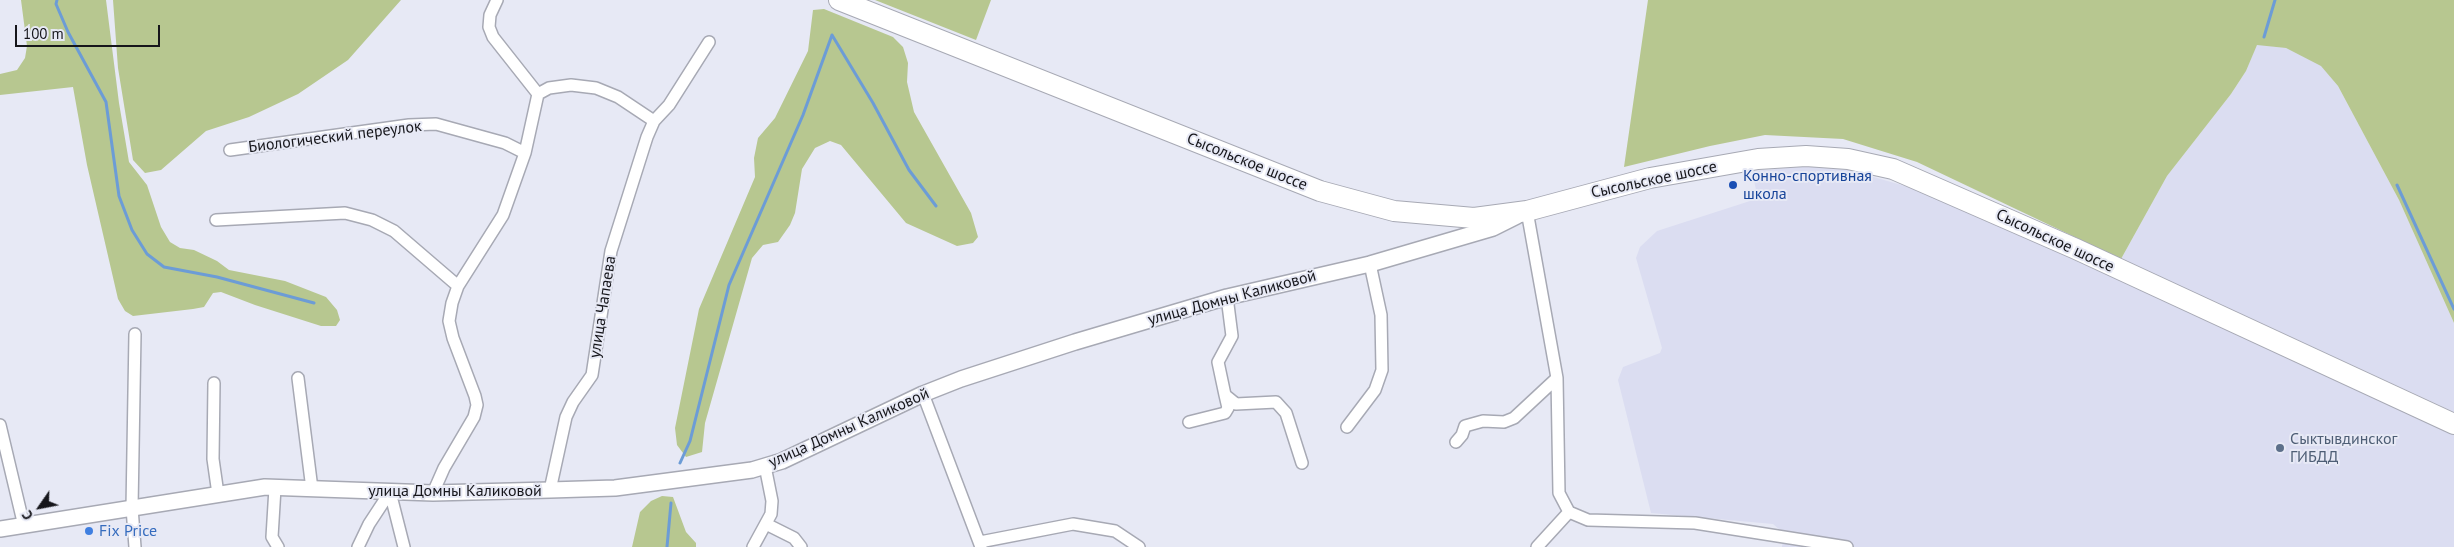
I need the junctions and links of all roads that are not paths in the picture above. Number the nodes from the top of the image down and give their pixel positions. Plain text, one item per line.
1 (497, 0) edge
2 (839, 0) edge
3 (709, 42) dead end
4 (538, 94) junction
5 (654, 121) junction
6 (230, 150) dead end
7 (525, 153) junction
8 (1527, 210) junction
9 (216, 220) dead end
10 (1370, 264) junction
11 (458, 286) junction
12 (1227, 297) junction
13 (135, 334) dead end
14 (298, 378) dead end
15 (1557, 378) junction
16 (214, 383) dead end
17 (923, 394) junction
18 (1225, 395) junction
19 (1190, 422) dead end
20 (2454, 424) edge
21 (0, 425) edge
22 (1347, 427) dead end
23 (1456, 442) dead end
24 (1302, 463) dead end
25 (765, 466) junction
26 (275, 488) junction
27 (312, 489) junction
28 (550, 490) junction
29 (390, 492) junction
30 (433, 493) junction
31 (218, 494) junction
32 (132, 508) junction
33 (1569, 512) junction
34 (766, 524) junction
35 (24, 526) junction
36 (0, 529) edge
37 (981, 544) edge
38 (134, 547) edge
39 (278, 547) edge
40 (358, 547) edge
41 (404, 547) edge
42 (753, 547) edge
43 (801, 547) edge
44 (1139, 547) edge
45 (1538, 547) edge
46 (1848, 547) edge

1 - 4 street
2 - 8 highway, Сысольское шоссе
3 - 5 street
4 - 5 street
4 - 7 street
5 - 28 street, улица Чапаева
6 - 7 street, Биологический переулок
7 - 11 street
8 - 10 main road, улица Домны Каликовой
8 - 15 street
8 - 20 highway, Сысольское шоссе
9 - 11 street
10 - 12 main road, улица Домны Каликовой
10 - 22 street
11 - 30 street
12 - 17 main road, улица Домны Каликовой
12 - 18 street
13 - 32 street
14 - 27 street
15 - 23 street
15 - 33 street
16 - 31 street
17 - 25 main road, улица Домны Каликовой
17 - 37 street
18 - 19 street
18 - 24 street
21 - 35 street
25 - 28 main road, улица Домны Каликовой
25 - 34 street
26 - 27 main road, улица Домны Каликовой
26 - 31 main road, улица Домны Каликовой
26 - 39 street
27 - 29 main road, улица Домны Каликовой
28 - 30 main road, улица Домны Каликовой
29 - 30 main road, улица Домны Каликовой
29 - 40 street
29 - 41 street
31 - 32 main road, улица Домны Каликовой
32 - 35 main road, улица Домны Каликовой
32 - 38 street
33 - 45 street
33 - 46 street
34 - 42 street
34 - 43 street
35 - 36 main road, улица Домны Каликовой
37 - 44 street

